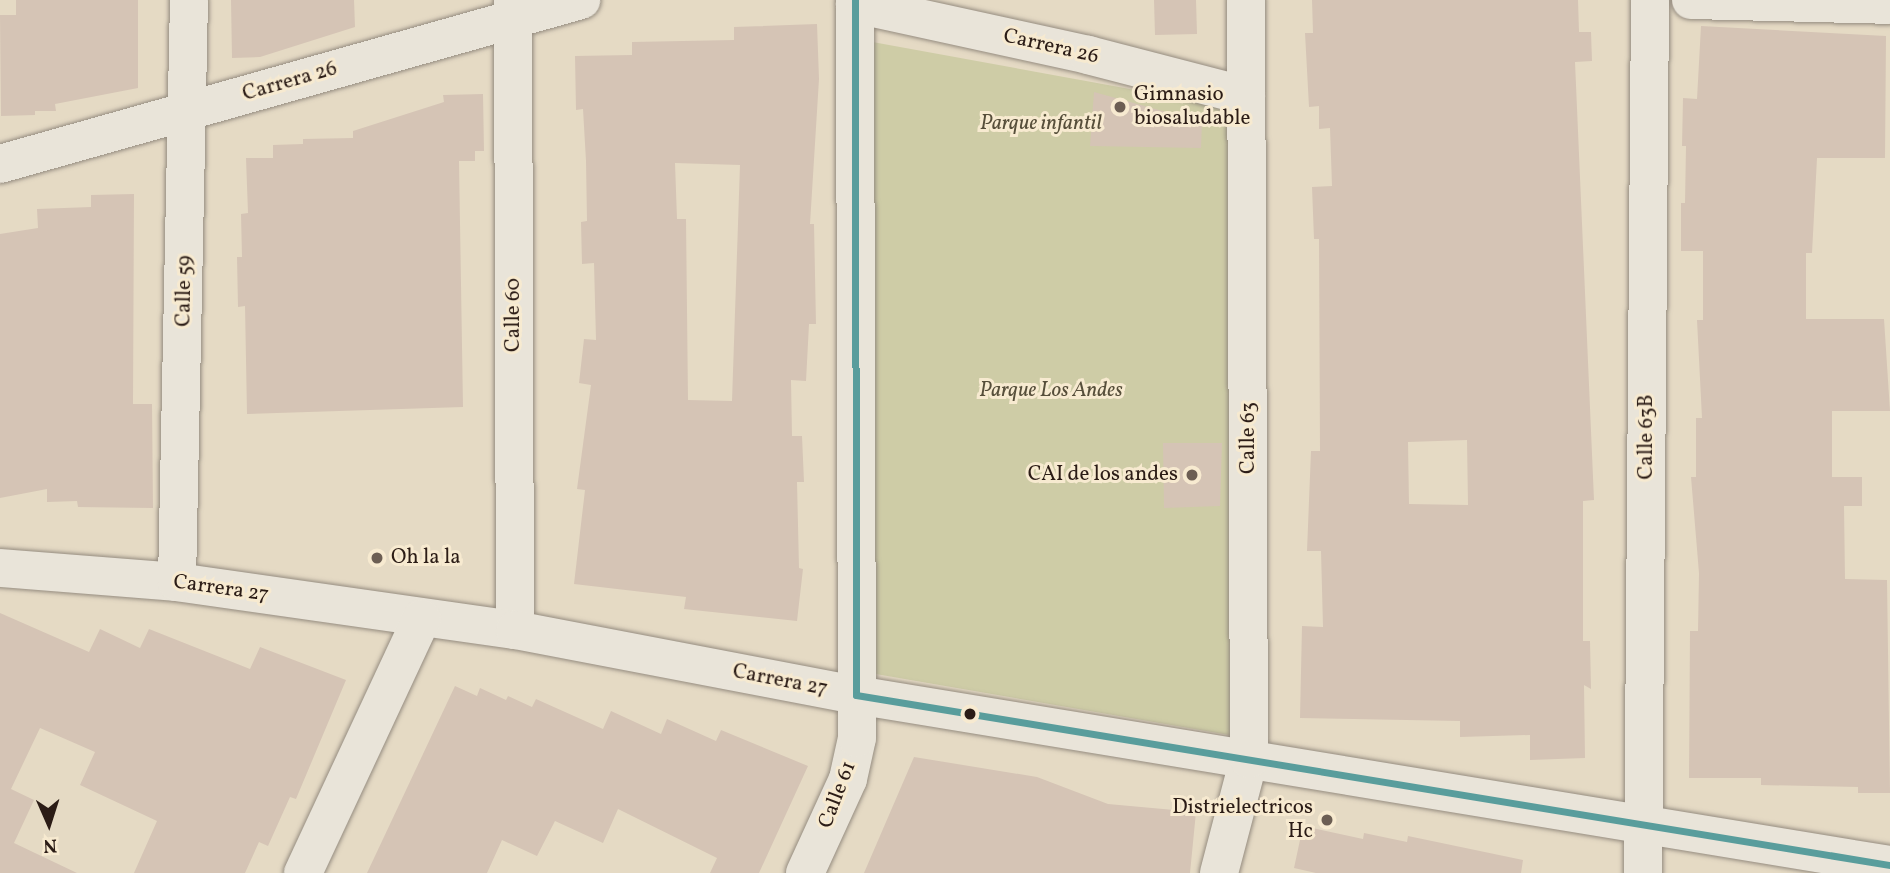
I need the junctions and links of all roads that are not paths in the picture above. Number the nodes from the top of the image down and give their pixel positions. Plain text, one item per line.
1 (189, 0) edge
2 (580, 0) edge
3 (1246, 0) edge
4 (1650, 0) edge
5 (1691, 0) edge
6 (855, 2) edge
7 (1890, 5) edge
8 (513, 9) edge
9 (1246, 96) junction
10 (189, 111) junction
11 (0, 164) edge
12 (0, 568) edge
13 (177, 582) junction
14 (422, 618) junction
15 (515, 631) junction
16 (856, 695) junction
17 (1249, 759) junction
18 (1645, 825) junction
19 (1890, 865) edge
20 (303, 873) edge
21 (805, 873) edge
22 (1219, 873) edge
23 (1643, 873) edge

1 - 10 street, Calle 59
2 - 8 street, Carrera 26
3 - 9 street, Calle 63
4 - 18 street, Calle 63B
5 - 7 street
6 - 9 street, Carrera 26
6 - 16 street, Calle 61
8 - 10 street, Carrera 26
8 - 15 street, Calle 60
9 - 17 street, Calle 63
10 - 11 street, Carrera 26
10 - 13 street, Calle 59
12 - 13 street, Carrera 27
13 - 14 street, Carrera 27
14 - 15 street, Carrera 27
14 - 20 street
15 - 16 street, Carrera 27
16 - 17 street, Carrera 27
16 - 21 street, Calle 61
17 - 18 street, Carrera 27
17 - 22 street, Calle 63
18 - 19 street, Carrera 27
18 - 23 street, Calle 63B

